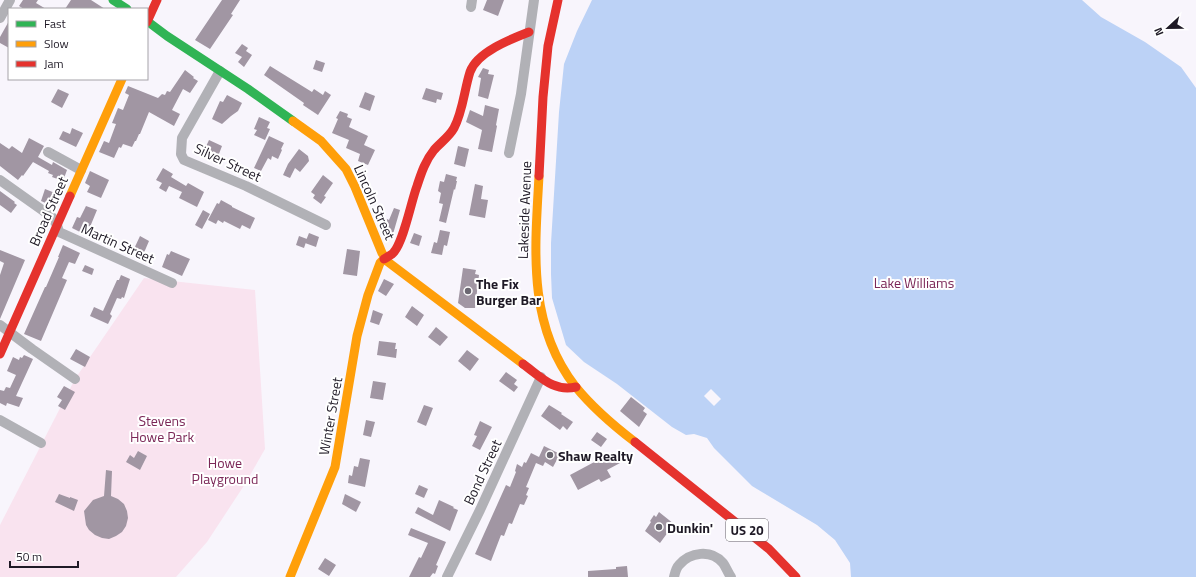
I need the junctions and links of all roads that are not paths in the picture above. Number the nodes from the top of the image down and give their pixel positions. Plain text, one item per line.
1 (10, 0) edge
2 (113, 0) edge
3 (157, 0) edge
4 (534, 0) edge
5 (558, 0) edge
6 (125, 8) edge
7 (0, 18) edge
8 (148, 20) edge
9 (148, 23) edge
10 (529, 32) junction
11 (220, 71) junction
12 (122, 80) edge
13 (48, 152) dead end
14 (509, 153) dead end
15 (81, 170) junction
16 (0, 180) edge
17 (57, 225) junction
18 (326, 225) dead end
19 (385, 258) junction
20 (172, 283) dead end
21 (0, 325) edge
22 (9, 333) junction
23 (0, 354) edge
24 (541, 377) junction
25 (75, 379) dead end
26 (576, 387) junction
27 (0, 420) edge
28 (40, 443) dead end
29 (290, 577) edge
30 (447, 577) edge
31 (674, 577) edge
32 (731, 577) edge
33 (796, 577) edge

1 - 7 street
2 - 6 main road
3 - 8 main road
4 - 10 street, Lakeside Avenue
5 - 26 main road, Lakeside Avenue / US 20
9 - 11 main road, Lincoln Street
10 - 14 street, Lakeside Avenue
10 - 19 main road, Winter Street
11 - 18 street, Silver Street
11 - 19 main road, Lincoln Street
12 - 15 main road, Broad Street
13 - 15 street
15 - 17 main road, Broad Street
16 - 17 street, Martin Street
17 - 20 street, Martin Street
17 - 22 main road, Broad Street
19 - 24 main road, Lincoln Street
19 - 29 main road, Winter Street
21 - 22 street
22 - 23 main road, Broad Street
22 - 25 street
24 - 26 main road, Lincoln Street
24 - 30 street, Bond Street
26 - 33 main road, Lakeside Avenue / US 20
27 - 28 street
31 - 32 street

